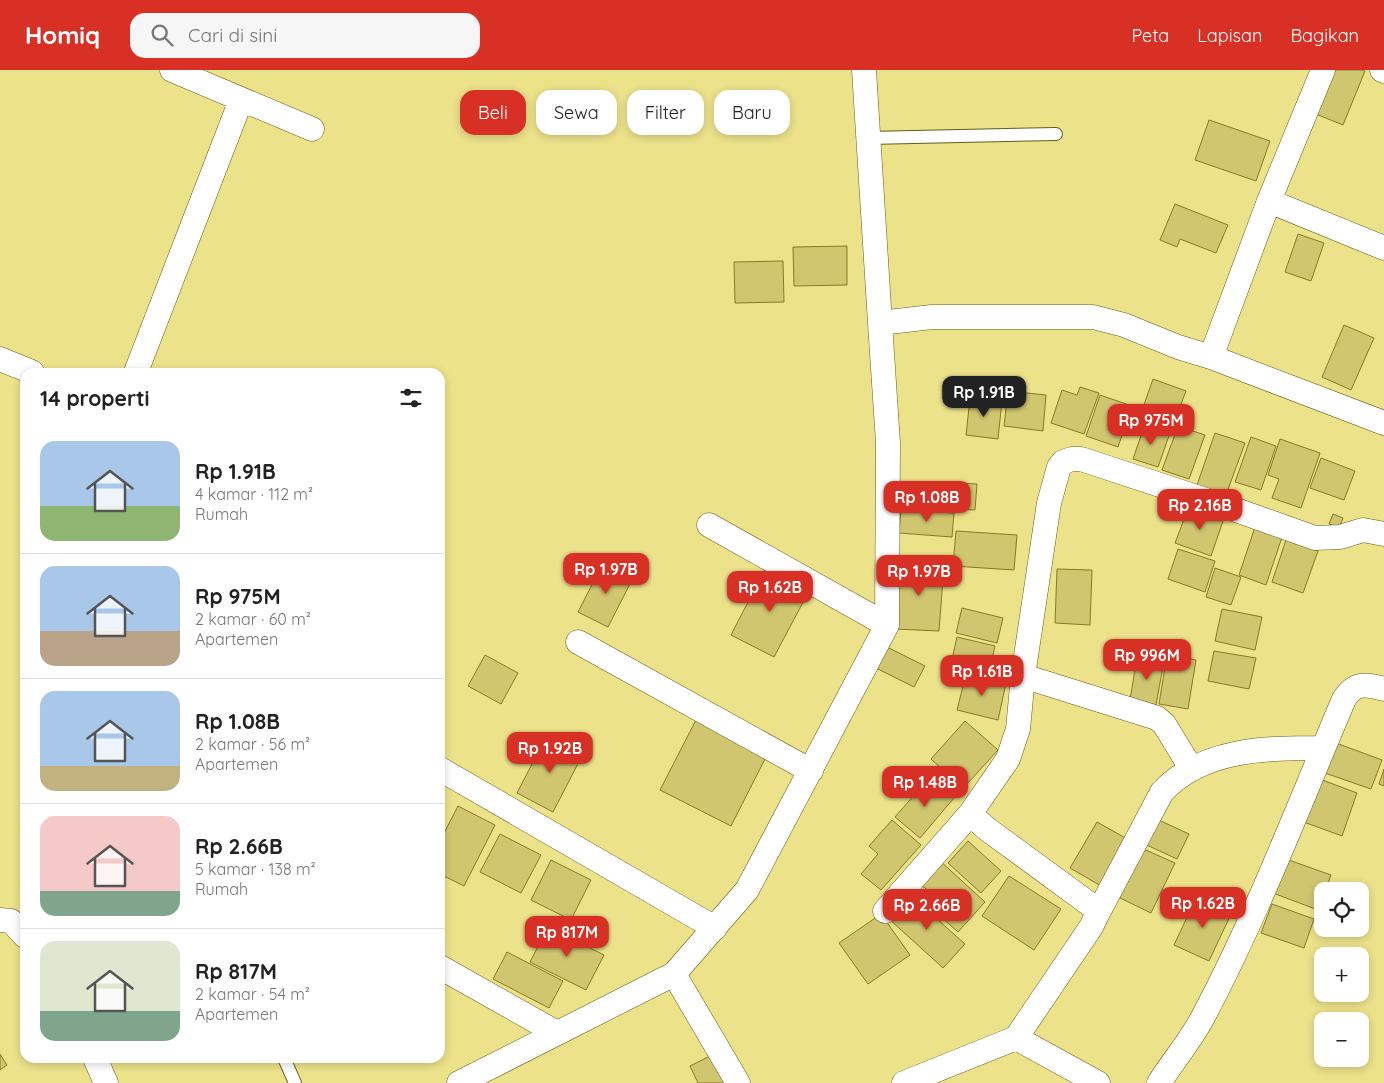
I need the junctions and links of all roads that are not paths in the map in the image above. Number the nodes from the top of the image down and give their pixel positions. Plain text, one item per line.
1 (172, 70) edge
2 (864, 70) edge
3 (1323, 70) edge
4 (241, 100) junction
5 (312, 129) dead end
6 (1056, 134) dead end
7 (868, 138) junction
8 (1269, 200) junction
9 (1384, 248) edge
10 (880, 322) junction
11 (1211, 357) junction
12 (0, 359) edge
13 (22, 368) edge
14 (138, 368) edge
15 (1384, 423) edge
16 (709, 525) dead end
17 (1384, 534) edge
18 (887, 625) junction
19 (578, 642) dead end
20 (1023, 676) junction
21 (1384, 689) edge
22 (1323, 748) junction
23 (1191, 768) junction
24 (811, 770) junction
25 (445, 772) edge
26 (970, 814) junction
27 (885, 912) dead end
28 (1099, 912) junction
29 (0, 920) edge
30 (715, 928) junction
31 (20, 931) edge
32 (445, 970) edge
33 (674, 974) junction
34 (557, 1033) junction
35 (1016, 1038) junction
36 (96, 1063) edge
37 (286, 1063) edge
38 (106, 1083) edge
39 (295, 1083) edge
40 (459, 1083) edge
41 (738, 1083) edge
42 (904, 1083) edge
43 (1098, 1083) edge
44 (1159, 1083) edge

1 - 4 street
2 - 7 street
3 - 8 street
4 - 5 street
4 - 14 street
6 - 7 lane
7 - 10 street
8 - 9 street
8 - 11 street
10 - 11 street
10 - 18 street
11 - 15 street
12 - 13 street
16 - 18 street
17 - 20 street
18 - 24 street
19 - 24 street
20 - 23 street
20 - 26 street
21 - 22 street
22 - 23 street
22 - 44 street
23 - 28 street
24 - 30 street
25 - 30 street
26 - 27 street
26 - 28 street
28 - 35 street
29 - 31 street
30 - 33 street
32 - 34 street
33 - 34 street
33 - 41 street
34 - 40 street
35 - 42 street
35 - 43 street
36 - 38 street
37 - 39 lane

